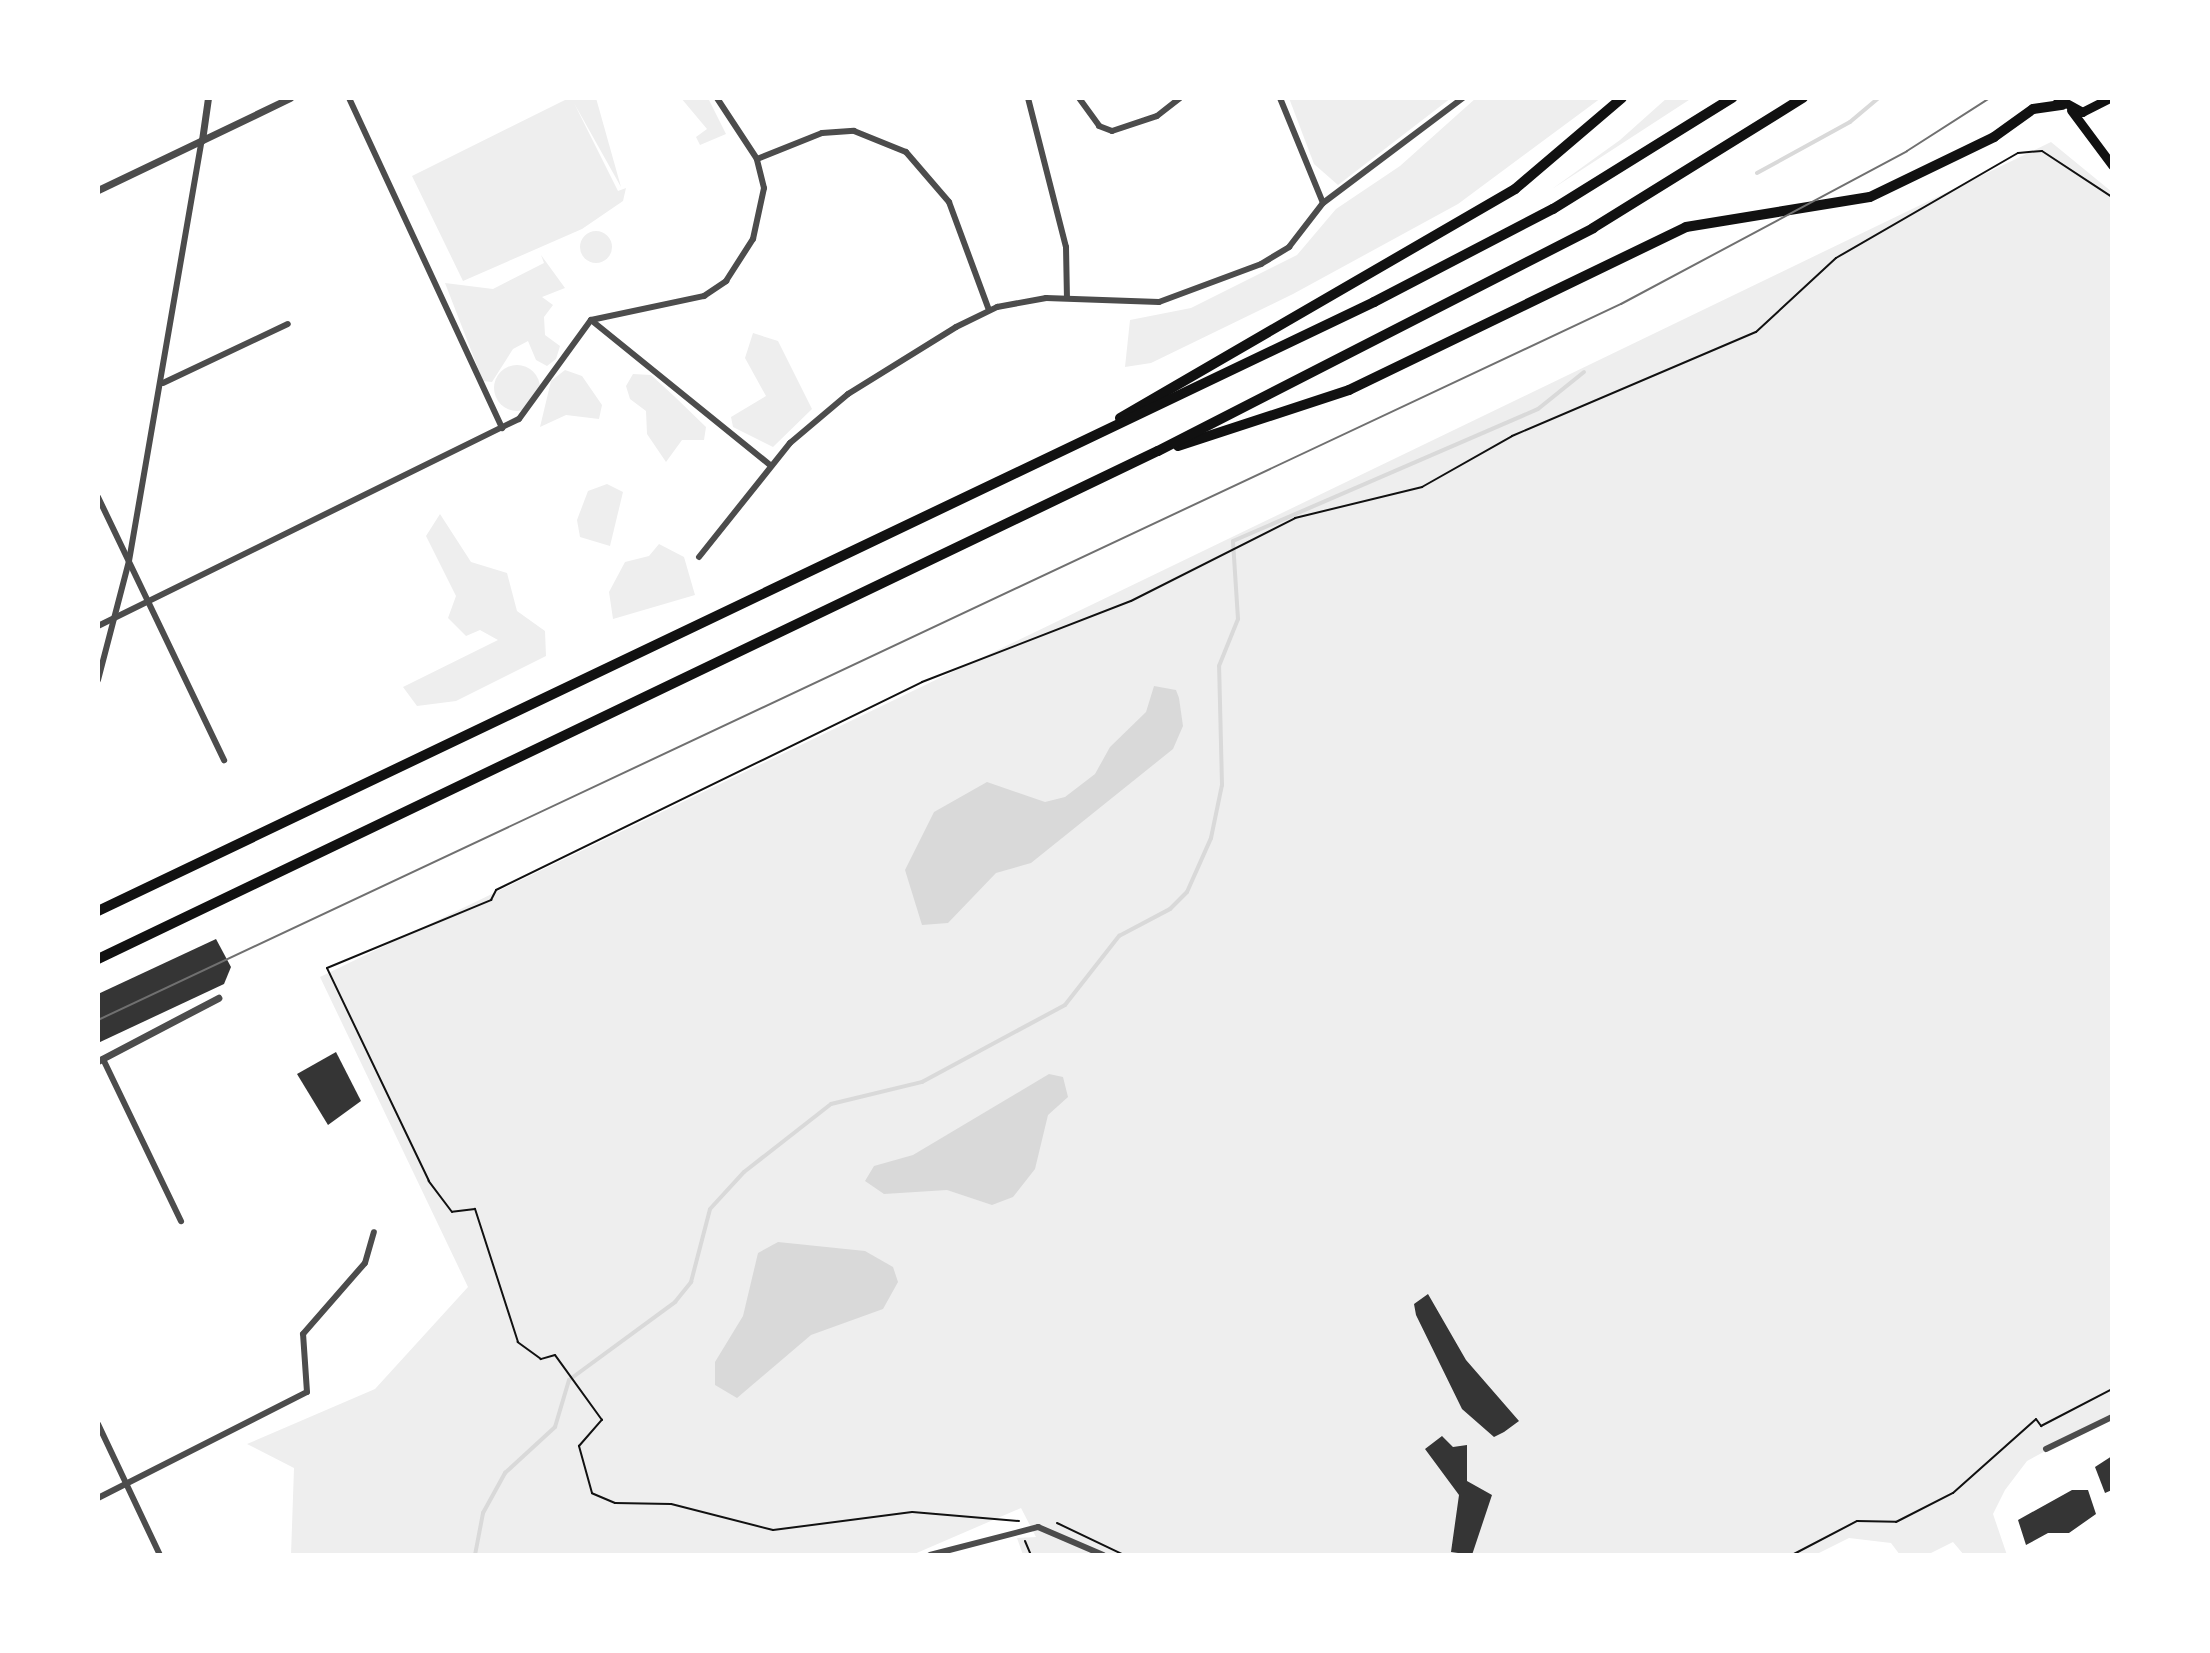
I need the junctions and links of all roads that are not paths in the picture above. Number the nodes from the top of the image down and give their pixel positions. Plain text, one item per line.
1 (208, 98) edge
2 (290, 98) edge
3 (349, 98) edge
4 (717, 98) edge
5 (1028, 98) edge
6 (1079, 98) edge
7 (1180, 98) edge
8 (1280, 98) edge
9 (1463, 98) edge
10 (1622, 98) edge
11 (1732, 98) edge
12 (1803, 98) edge
13 (2110, 98) edge
14 (2064, 104) edge
15 (202, 140) junction
16 (757, 159) junction
17 (2112, 165) edge
18 (98, 190) edge
19 (1323, 203) junction
20 (1067, 297) junction
21 (989, 310) junction
22 (591, 320) junction
23 (288, 324) dead end
24 (163, 383) junction
25 (502, 428) junction
26 (1066, 450) junction
27 (1158, 451) junction
28 (769, 464) junction
29 (98, 497) edge
30 (699, 557) dead end
31 (129, 561) junction
32 (149, 600) junction
33 (117, 616) junction
34 (98, 626) edge
35 (98, 680) edge
36 (224, 760) dead end
37 (98, 911) edge
38 (98, 959) edge
39 (218, 998) dead end
40 (100, 1060) edge
41 (181, 1221) dead end
42 (374, 1232) dead end
43 (2112, 1417) edge
44 (98, 1424) edge
45 (2046, 1449) dead end
46 (127, 1484) junction
47 (98, 1498) edge
48 (160, 1555) edge
49 (930, 1555) edge
50 (1103, 1555) edge

1 - 15 street
2 - 15 street
3 - 25 street
4 - 16 street
5 - 20 street
6 - 7 street
8 - 19 street
9 - 19 street
10 - 26 highway
11 - 26 highway
12 - 27 highway
13 - 14 main road
14 - 17 main road
14 - 27 highway
15 - 18 street
15 - 24 street
16 - 21 street
16 - 22 street
19 - 20 street
20 - 21 street
21 - 28 street
22 - 25 street
22 - 28 street
23 - 24 street
24 - 31 street
25 - 32 street
26 - 37 highway
27 - 38 highway
28 - 30 street
29 - 31 street
31 - 32 street
31 - 33 street
32 - 33 street
32 - 36 street
33 - 34 street
33 - 35 street
39 - 40 street
40 - 41 street
42 - 46 street
43 - 45 street
44 - 46 street
46 - 47 street
46 - 48 street
49 - 50 street

